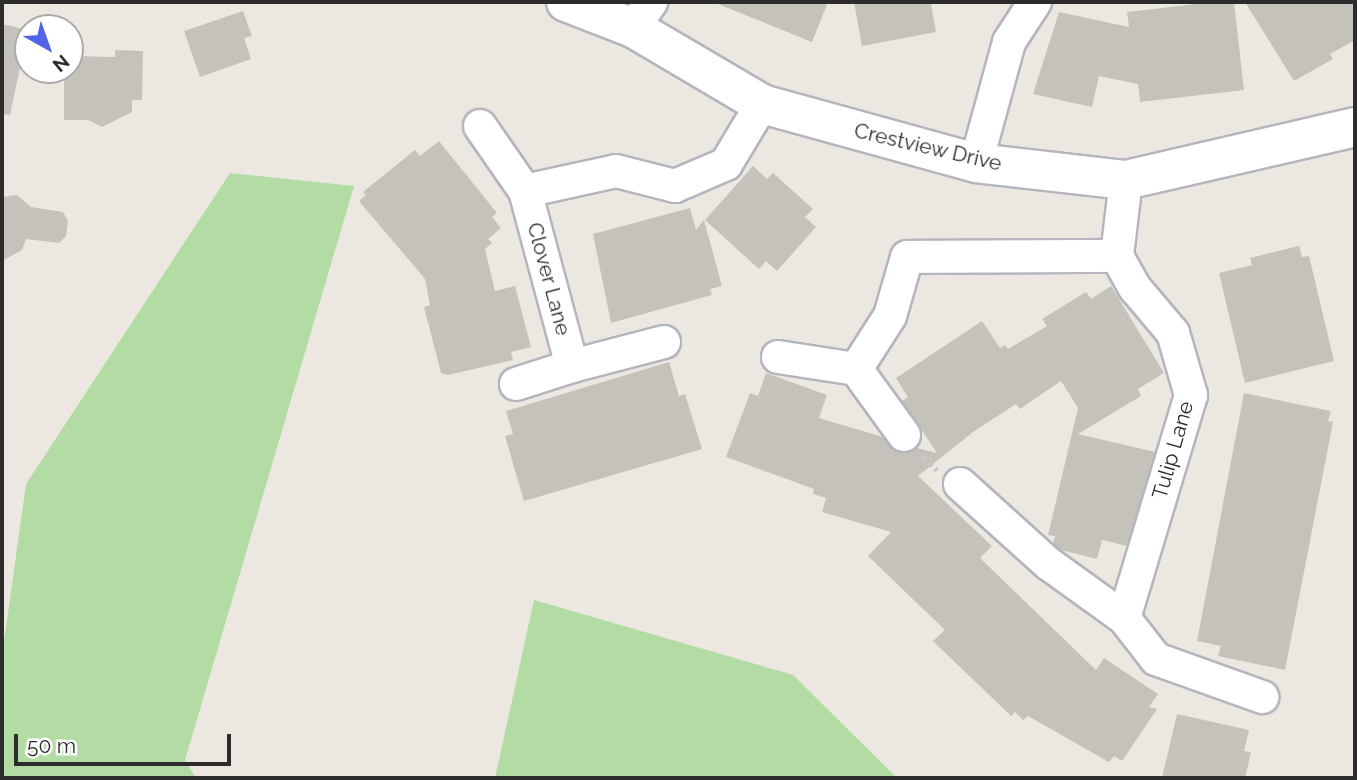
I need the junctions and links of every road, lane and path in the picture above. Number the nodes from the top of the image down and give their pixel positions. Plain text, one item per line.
1 (566, 2) edge
2 (1035, 2) edge
3 (642, 15) edge
4 (762, 104) junction
5 (480, 126) dead end
6 (1355, 127) edge
7 (976, 163) junction
8 (1126, 180) junction
9 (526, 191) junction
10 (1117, 256) junction
11 (664, 342) dead end
12 (778, 357) dead end
13 (572, 366) junction
14 (856, 369) junction
15 (516, 384) dead end
16 (904, 435) joint
17 (960, 484) joint
18 (1124, 618) junction
19 (1262, 697) dead end

1 - 3 street, Crestview Drive
2 - 7 street
3 - 4 street, Crestview Drive
4 - 7 street, Crestview Drive
4 - 9 street
5 - 9 street, Clover Lane
6 - 8 street, Crestview Drive
7 - 8 street, Crestview Drive
8 - 10 street
9 - 13 street, Clover Lane
10 - 14 street
10 - 18 street, Tulip Lane
11 - 13 street
12 - 14 street
13 - 15 street
14 - 16 street
16 - 17 path
17 - 18 street
18 - 19 street

